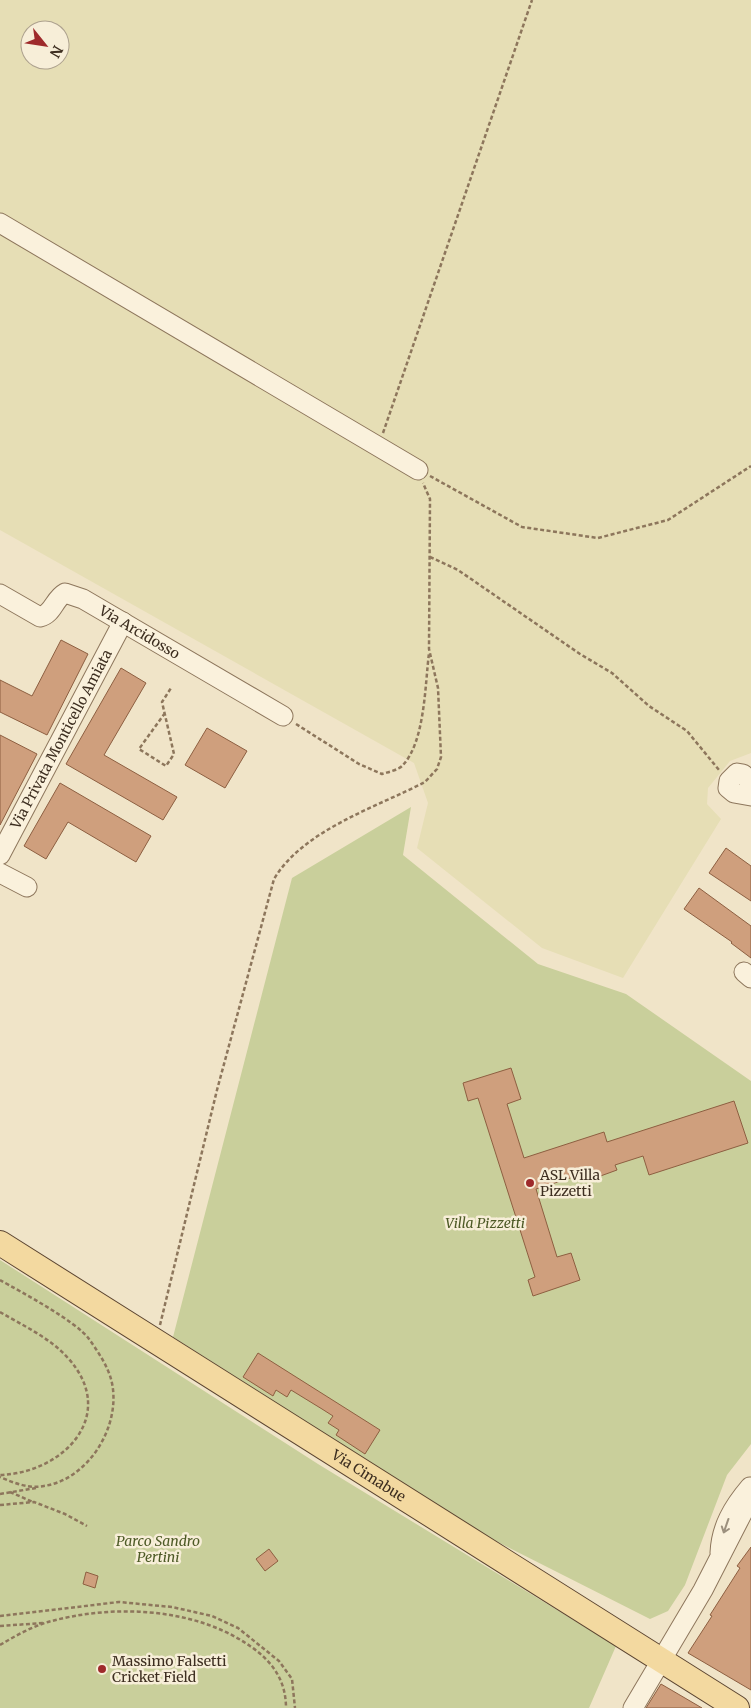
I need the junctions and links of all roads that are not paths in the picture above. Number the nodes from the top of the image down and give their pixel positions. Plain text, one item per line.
1 (0, 223) edge
2 (418, 470) road end
3 (0, 594) edge
4 (123, 622) junction
5 (283, 716) road end
6 (751, 782) edge
7 (751, 796) edge
8 (0, 855) edge
9 (0, 873) edge
10 (27, 887) dead end
11 (0, 1243) edge
12 (750, 1486) edge
13 (748, 1512) edge
14 (720, 1553) junction
15 (660, 1661) junction
16 (633, 1708) edge
17 (738, 1708) edge

1 - 2 street
3 - 4 street, Via Arcidosso
4 - 5 street, Via Arcidosso
4 - 8 street, Via Privata Monticello Amiata
6 - 7 street
9 - 10 street
11 - 15 main road, Via Cimabue
12 - 13 street
12 -> 14 street
13 - 14 street
14 - 15 street
15 - 16 street
15 - 17 main road, Via Cimabue

